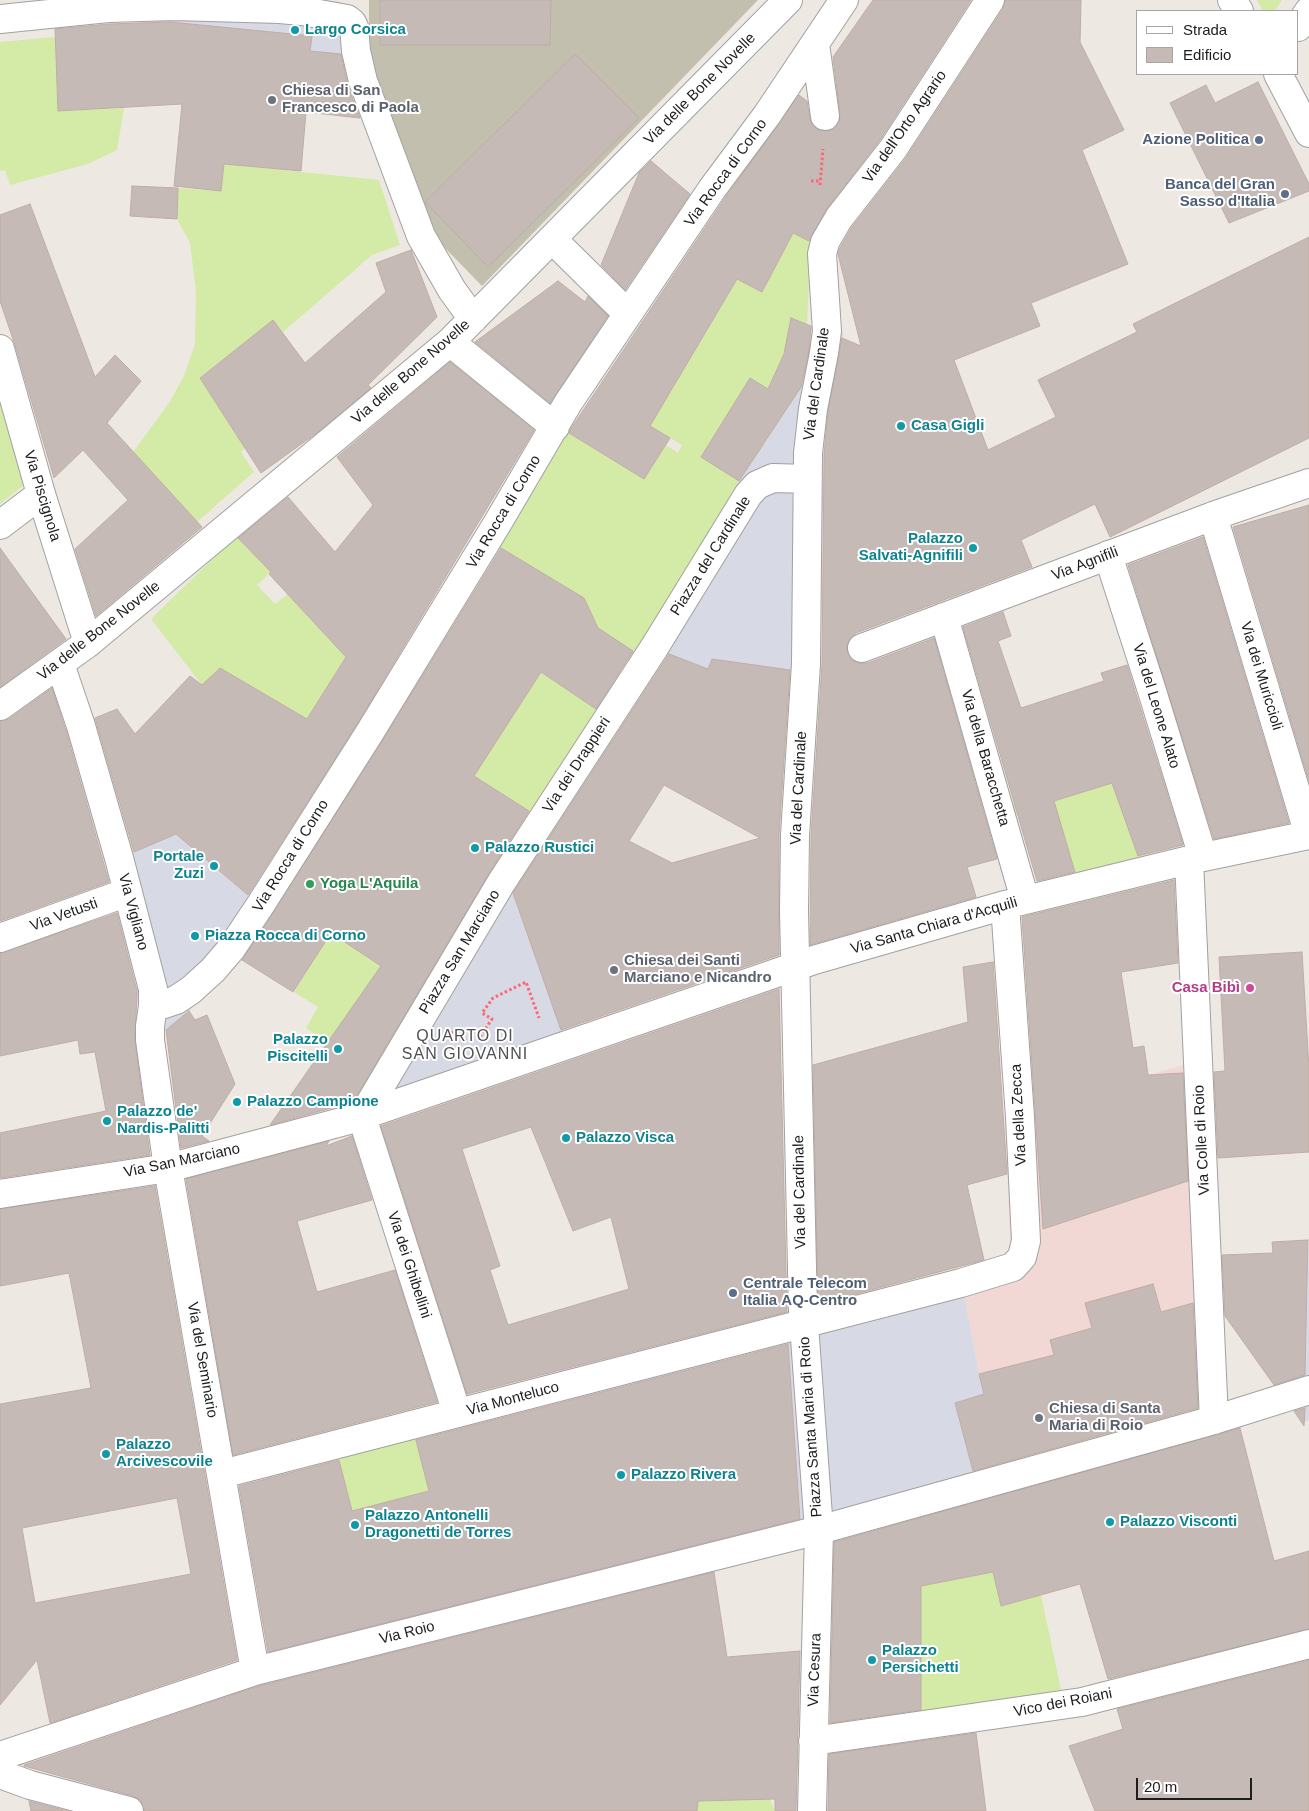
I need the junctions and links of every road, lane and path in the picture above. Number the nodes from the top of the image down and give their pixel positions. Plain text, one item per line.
1 (788, 0) edge
2 (990, 0) edge
3 (840, 2) edge
4 (266, 4) edge
5 (1309, 11) edge
6 (0, 19) edge
7 (1299, 26) edge
8 (815, 44) junction
9 (1282, 78) edge
10 (825, 116) dead end
11 (1309, 133) edge
12 (811, 181) dead end
13 (820, 181) dead end
14 (552, 239) junction
15 (822, 254) joint
16 (628, 314) junction
17 (473, 319) junction
18 (450, 342) junction
19 (0, 349) edge
20 (554, 427) junction
21 (808, 478) junction
22 (1309, 483) edge
23 (41, 494) junction
24 (1213, 516) junction
25 (0, 525) edge
26 (1108, 555) junction
27 (944, 617) junction
28 (88, 642) junction
29 (654, 648) joint
30 (862, 648) dead end
31 (60, 664) junction
32 (0, 706) edge
33 (1309, 835) edge
34 (1196, 859) junction
35 (501, 883) joint
36 (128, 892) junction
37 (1015, 903) junction
38 (0, 938) edge
39 (794, 967) junction
40 (153, 1006) junction
41 (559, 1048) junction
42 (467, 1080) junction
43 (362, 1117) junction
44 (168, 1168) junction
45 (0, 1194) edge
46 (962, 1283) joint
47 (804, 1323) junction
48 (1301, 1393) edge
49 (457, 1413) junction
50 (1214, 1420) junction
51 (222, 1474) junction
52 (819, 1530) junction
53 (1309, 1644) edge
54 (256, 1671) junction
55 (813, 1742) junction
56 (0, 1756) edge
57 (0, 1774) edge
58 (129, 1811) edge
59 (812, 1811) edge

1 - 14 street, Via delle Bone Novelle
2 - 15 street, Via dell'Orto Agrario
3 - 8 street, Via Rocca di Corno
4 - 6 street
4 - 17 street
5 - 7 street
8 - 10 street
8 - 16 street, Via Rocca di Corno
9 - 11 street
12 - 13 path
14 - 16 street
14 - 17 street, Via delle Bone Novelle
15 - 21 street, Via del Cardinale
16 - 20 street, Via Rocca di Corno
17 - 18 street, Via delle Bone Novelle
18 - 20 street
18 - 28 street, Via delle Bone Novelle
19 - 23 street, Via Piscignola
20 - 40 street, Via Rocca di Corno
21 - 29 street, Piazza del Cardinale
21 - 39 street, Via del Cardinale
22 - 24 street, Via Agnifili
23 - 25 street
23 - 28 street, Via Piscignola
24 - 26 street, Via Agnifili
24 - 33 street, Via dei Muriccioli
26 - 27 street, Via Agnifili
26 - 34 street, Via del Leone Alato
27 - 30 street, Via Agnifili
27 - 37 street, Via della Baracchetta
28 - 31 street, Via delle Bone Novelle
29 - 35 street, Via dei Drappieri
31 - 32 street, Via delle Bone Novelle
31 - 36 street, Via Vigliano
33 - 34 street, Via Santa Chiara d'Acquili
34 - 37 street, Via Santa Chiara d'Acquili
34 - 50 street, Via Colle di Roio
35 - 43 street, Piazza San Marciano
36 - 38 street, Via Vetusti
36 - 40 street, Via Vigliano
37 - 39 street, Via Santa Chiara d'Acquili
37 - 46 street, Via della Zecca
39 - 41 street, Via Santa Chiara d'Acquili
39 - 47 street, Via del Cardinale
40 - 44 street, Via Vigliano
41 - 42 street
41 - 42 path
42 - 43 street
43 - 44 street, Via San Marciano
43 - 49 street, Via dei Ghibellini
44 - 45 street, Via San Marciano
44 - 51 street, Via del Seminario
46 - 47 street, Piazza Santa Maria di Roio
47 - 49 street, Via Monteluco
47 - 52 street, Piazza Santa Maria di Roio
48 - 50 street, Piazza Santa Maria di Roio
49 - 51 street, Via Monteluco
50 - 52 street, Piazza Santa Maria di Roio
51 - 54 street, Via del Seminario
52 - 54 street, Via Roio
52 - 55 street, Via Cesura
53 - 55 street, Vico dei Roiani
54 - 56 street, Via Roio
55 - 59 street, Via Cesura
57 - 58 street

